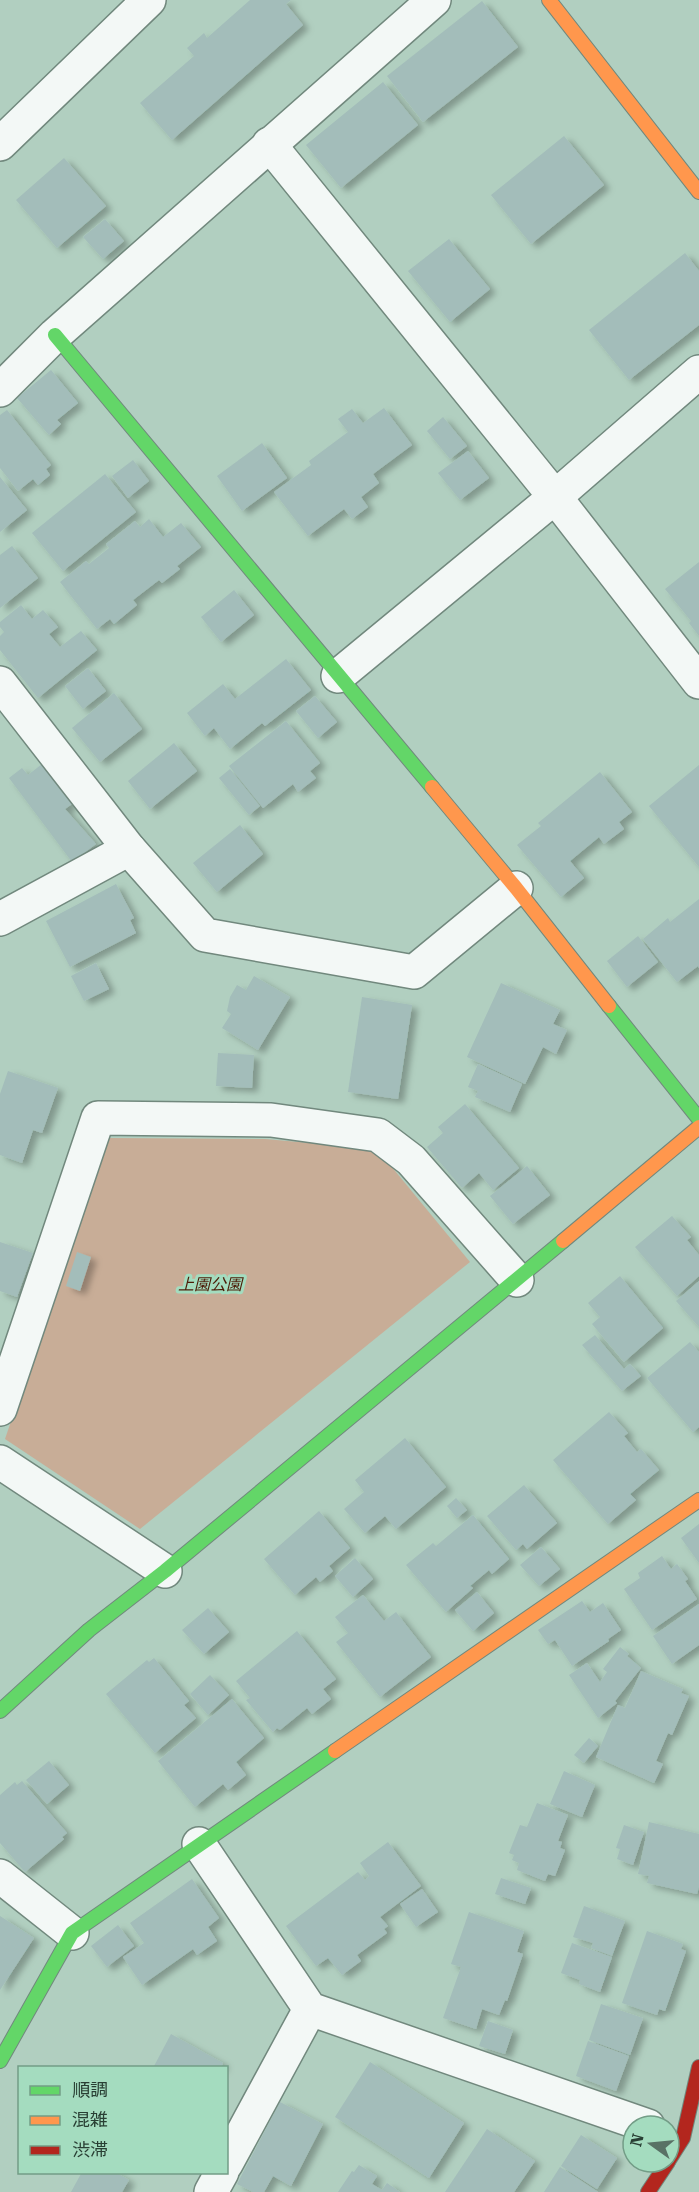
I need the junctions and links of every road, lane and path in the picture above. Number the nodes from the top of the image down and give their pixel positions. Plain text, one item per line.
1 (148, 0) edge
2 (434, 0) edge
3 (549, 0) edge
4 (0, 144) edge
5 (269, 144) junction
6 (699, 192) edge
7 (55, 335) junction
8 (699, 372) edge
9 (0, 390) edge
10 (555, 496) junction
11 (338, 676) junction
12 (699, 682) edge
13 (2, 688) edge
14 (129, 849) junction
15 (516, 888) junction
16 (0, 919) edge
17 (699, 1119) edge
18 (699, 1127) edge
19 (517, 1280) junction
20 (0, 1409) edge
21 (0, 1462) edge
22 (699, 1500) edge
23 (165, 1572) junction
24 (0, 1711) edge
25 (199, 1844) junction
26 (0, 1876) edge
27 (72, 1933) junction
28 (310, 2009) junction
29 (0, 2061) edge
30 (699, 2067) edge
31 (621, 2117) edge
32 (681, 2136) edge
33 (228, 2160) edge
34 (221, 2174) edge
35 (660, 2174) edge
36 (211, 2192) edge
37 (648, 2192) edge

1 - 4 street
2 - 5 street
3 - 6 street
5 - 7 street
5 - 10 street
7 - 9 street
7 - 11 street
8 - 10 street
10 - 11 street
10 - 12 street
11 - 15 street
13 - 14 street
14 - 15 street
14 - 16 street
15 - 17 street
18 - 19 street
19 - 20 street
19 - 23 street
21 - 23 street
22 - 25 street
23 - 24 street
25 - 27 street
25 - 28 street
26 - 27 street
27 - 29 street
28 - 31 street
28 - 33 street
30 - 32 street
34 - 36 street
35 - 37 street

